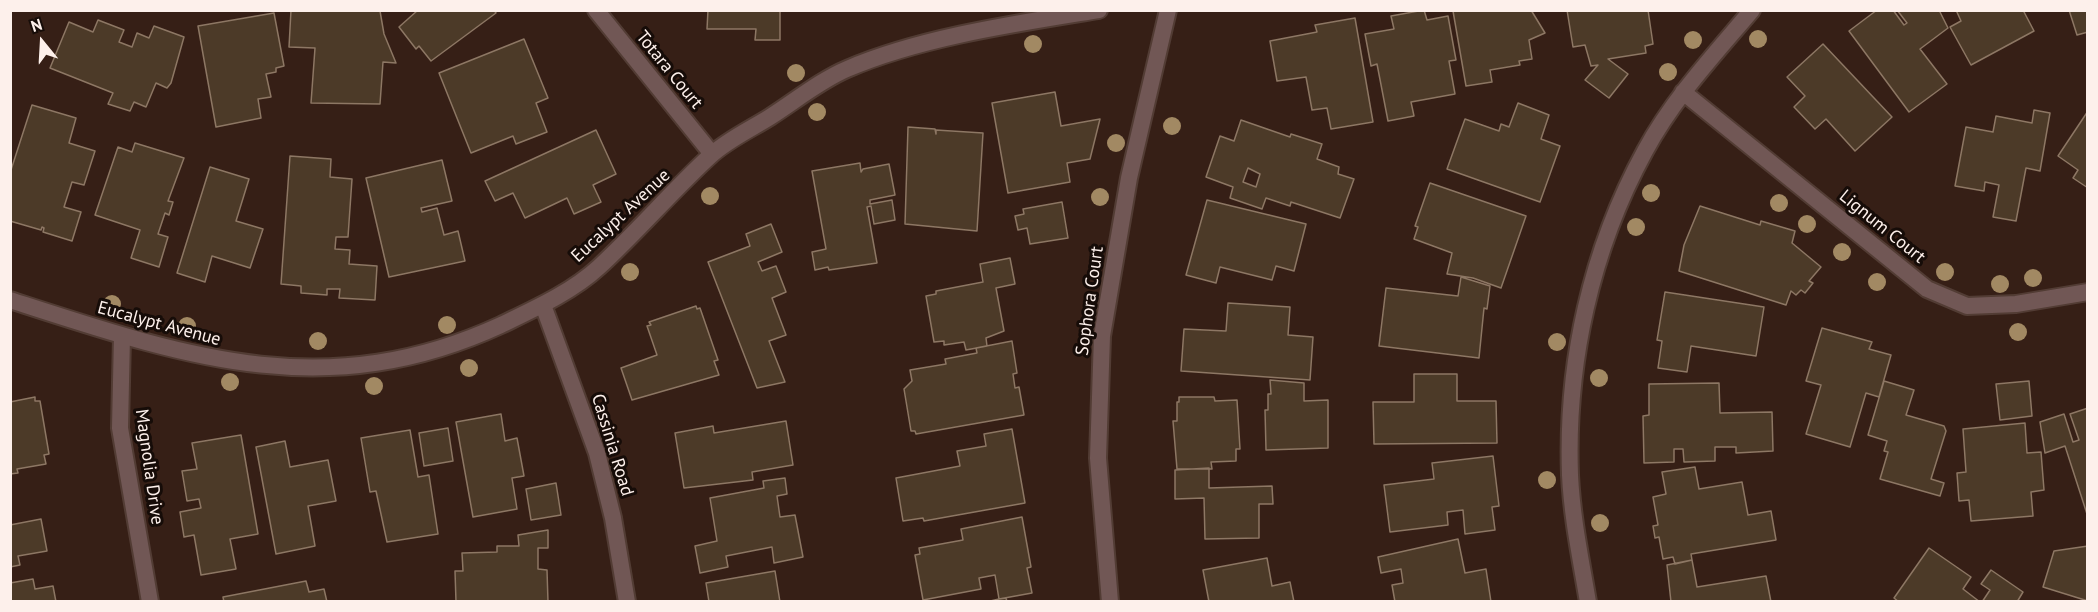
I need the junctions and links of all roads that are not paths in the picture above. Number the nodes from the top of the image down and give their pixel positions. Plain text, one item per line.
1 (596, 10) edge
2 (1099, 10) edge
3 (1168, 10) edge
4 (1752, 10) edge
5 (1683, 92) junction
6 (712, 154) junction
7 (2088, 292) edge
8 (10, 300) edge
9 (543, 305) junction
10 (122, 336) junction
11 (150, 602) edge
12 (627, 602) edge
13 (1110, 602) edge
14 (1588, 602) edge

1 - 6 street, Totara Court
2 - 6 street, Eucalypt Avenue
3 - 13 street, Sophora Court
4 - 5 street
5 - 7 street, Lignum Court
5 - 14 street
6 - 9 street, Eucalypt Avenue
8 - 10 street, Eucalypt Avenue
9 - 10 street, Eucalypt Avenue
9 - 12 street, Cassinia Road
10 - 11 street, Magnolia Drive

